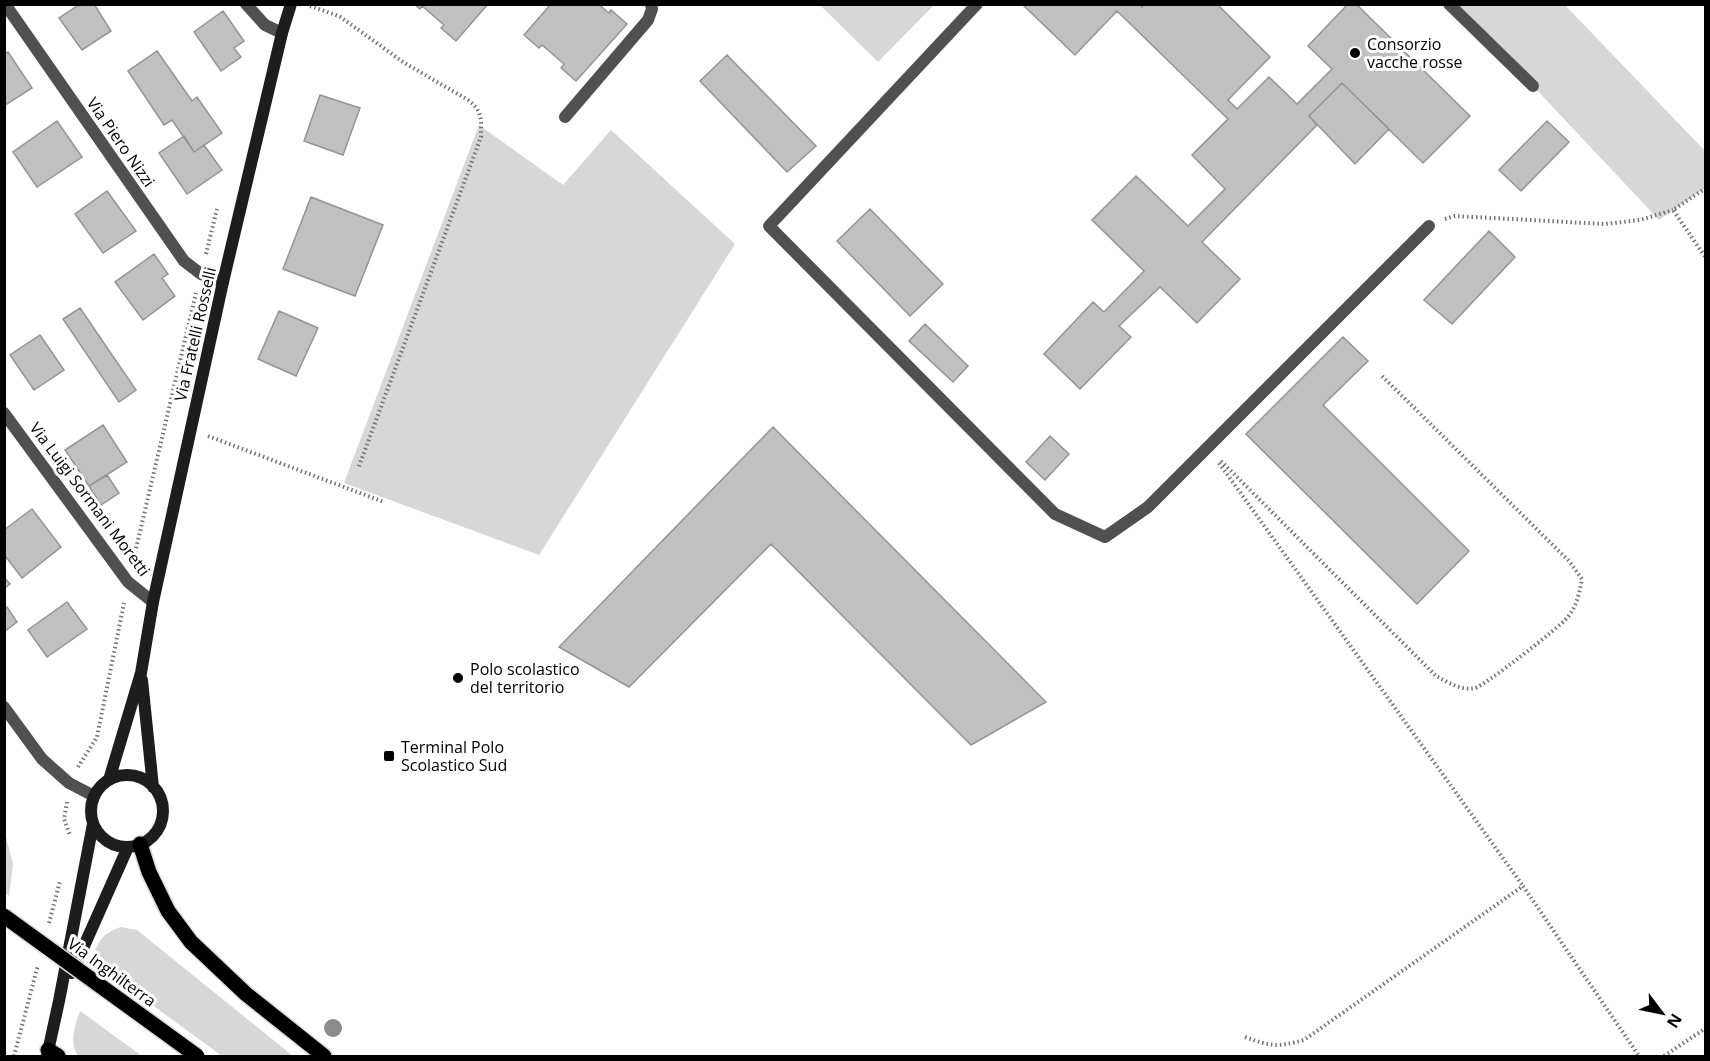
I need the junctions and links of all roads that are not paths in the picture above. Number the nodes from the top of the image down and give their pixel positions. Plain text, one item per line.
1 (5, 4) edge
2 (246, 4) edge
3 (291, 4) edge
4 (651, 4) edge
5 (976, 4) edge
6 (1449, 4) edge
7 (282, 33) junction
8 (1533, 86) dead end
9 (565, 117) dead end
10 (1429, 226) road end
11 (223, 282) junction
12 (4, 413) edge
13 (153, 602) junction
14 (141, 673) junction
15 (4, 707) edge
16 (109, 780) junction
17 (153, 787) junction
18 (94, 796) junction
19 (93, 824) junction
20 (134, 845) junction
21 (4, 916) edge
22 (59, 1001) junction
23 (51, 1054) edge
24 (197, 1056) edge
25 (324, 1056) edge

1 - 11 street, Via Piero Nizzi
2 - 7 street
3 - 7 street, Via Fratelli Rosselli
4 - 9 street
5 - 10 street
6 - 8 street
7 - 11 street, Via Fratelli Rosselli
11 - 13 street, Via Fratelli Rosselli
12 - 13 street, Via Luigi Sormani Moretti
13 - 14 street, Via Fratelli Rosselli
14 - 16 street, Via Fratelli Rosselli
14 - 17 street, Via Fratelli Rosselli
15 - 18 street
16 - 17 street
16 - 18 street
17 - 20 street
18 - 19 street
19 - 20 street
19 - 22 street
20 - 22 street
20 - 25 main road
21 - 24 main road, Via Inghilterra, bridge
22 - 23 street

